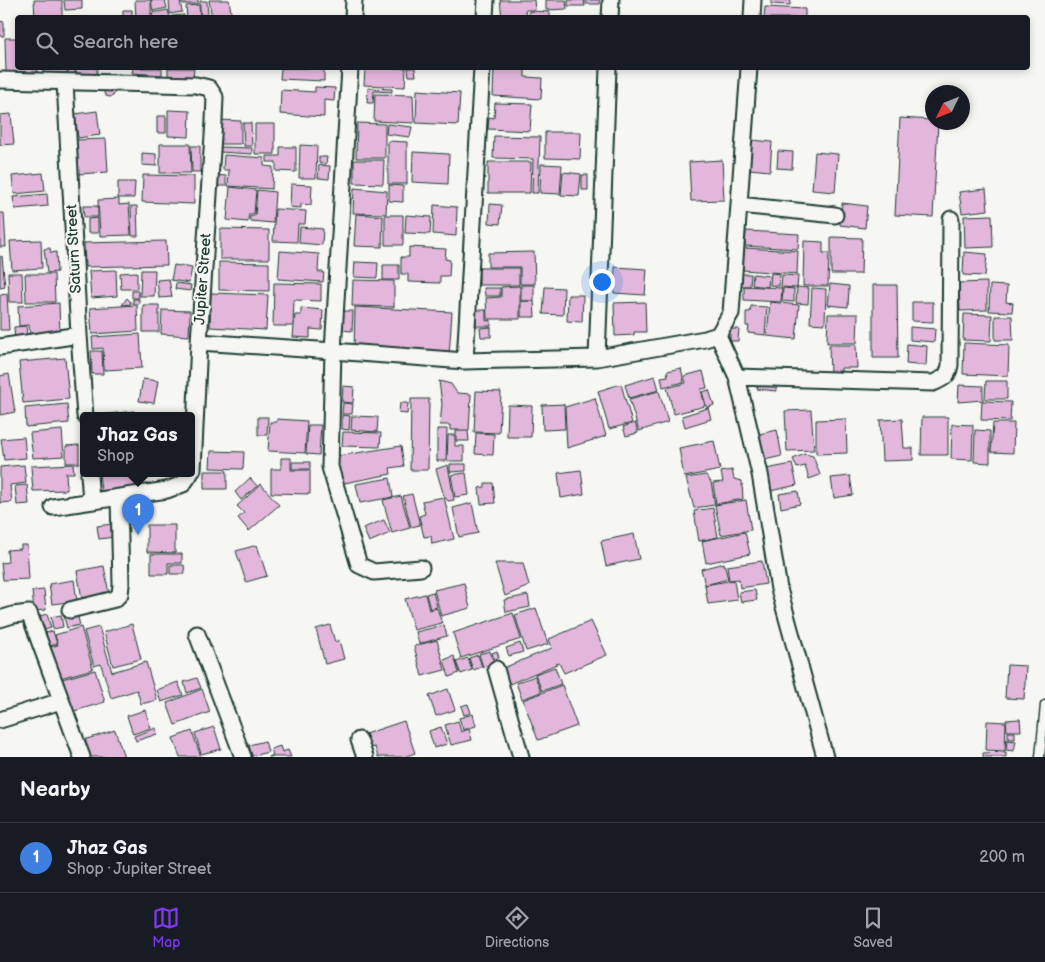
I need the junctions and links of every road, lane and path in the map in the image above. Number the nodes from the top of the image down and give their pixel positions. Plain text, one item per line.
1 (354, 0) edge
2 (486, 0) edge
3 (610, 0) edge
4 (753, 0) edge
5 (353, 15) edge
6 (485, 15) edge
7 (610, 15) edge
8 (752, 15) edge
9 (350, 70) edge
10 (482, 70) edge
11 (608, 70) edge
12 (750, 70) edge
13 (0, 80) edge
14 (65, 82) junction
15 (739, 205) junction
16 (835, 215) dead end
17 (951, 219) dead end
18 (718, 335) junction
19 (78, 336) junction
20 (199, 342) junction
21 (0, 347) edge
22 (333, 351) junction
23 (597, 358) junction
24 (465, 361) junction
25 (737, 376) junction
26 (85, 412) edge
27 (195, 427) edge
28 (89, 477) edge
29 (188, 477) edge
30 (119, 497) junction
31 (91, 501) junction
32 (53, 507) dead end
33 (421, 568) dead end
34 (70, 610) dead end
35 (0, 619) edge
36 (197, 634) dead end
37 (496, 669) dead end
38 (61, 701) junction
39 (1045, 705) edge
40 (0, 720) edge
41 (359, 740) dead end
42 (82, 757) edge
43 (243, 757) edge
44 (365, 757) edge
45 (521, 757) edge
46 (825, 757) edge
47 (1040, 757) edge

1 - 5 street
2 - 6 street
3 - 7 street
4 - 8 street
9 - 22 street
10 - 24 street
11 - 23 street
12 - 15 street
13 - 14 street
14 - 19 street, Saturn Street
14 - 20 street, Jupiter Street
15 - 16 street
15 - 18 street
17 - 25 street
18 - 23 street
18 - 25 street
19 - 21 street
19 - 26 street, Saturn Street
20 - 22 street
20 - 27 street, Jupiter Street
22 - 24 street
22 - 33 street
23 - 24 street
25 - 46 street
28 - 31 street
29 - 30 street, Jupiter Street
30 - 31 street, Jupiter Street
30 - 34 street
31 - 32 street, Jupiter Street
35 - 38 street
36 - 43 street
37 - 45 street
38 - 40 street
38 - 42 street
39 - 47 lane
41 - 44 street

